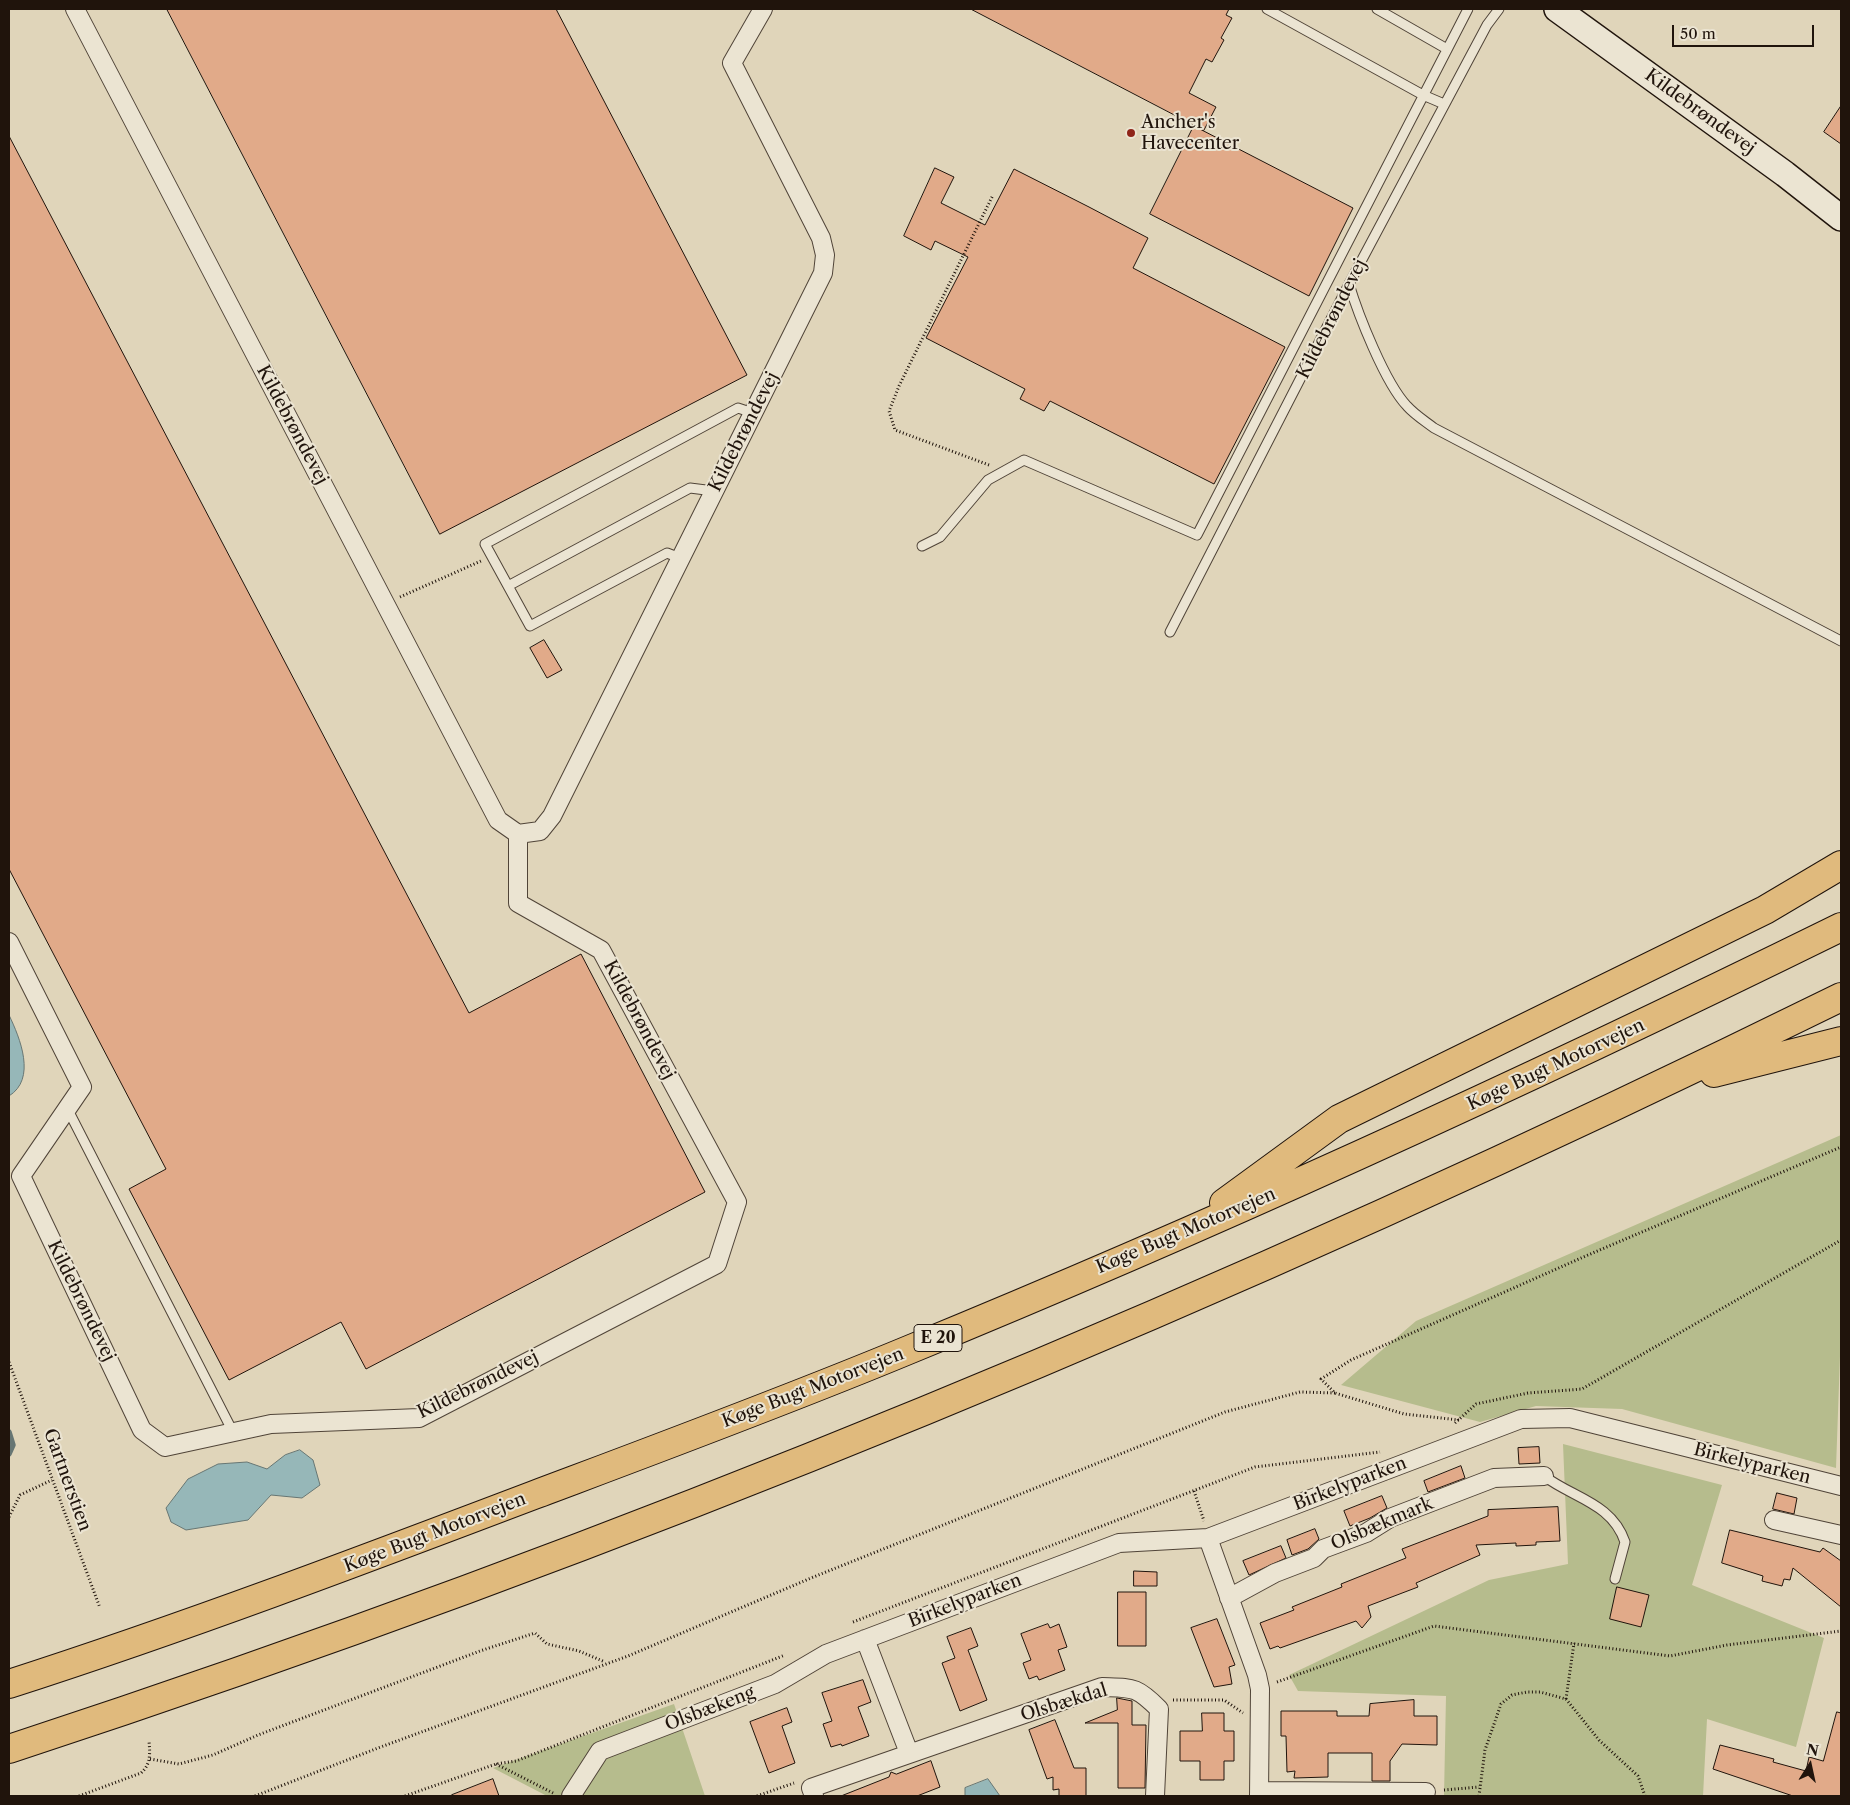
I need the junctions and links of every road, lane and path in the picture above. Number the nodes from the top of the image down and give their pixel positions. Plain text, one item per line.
1 (75, 9) edge
2 (763, 9) edge
3 (1267, 9) edge
4 (1376, 9) edge
5 (1499, 9) edge
6 (1557, 9) edge
7 (1463, 10) edge
8 (1447, 49) junction
9 (1423, 95) junction
10 (1444, 104) junction
11 (993, 195) dead end
12 (1841, 218) edge
13 (1349, 284) junction
14 (753, 413) junction
15 (1004, 470) junction
16 (714, 491) junction
17 (922, 546) dead end
18 (492, 556) junction
19 (680, 558) junction
20 (508, 586) junction
21 (385, 604) junction
22 (1170, 632) dead end
23 (1841, 641) edge
24 (518, 834) junction
25 (1841, 865) edge
26 (1841, 928) edge
27 (9, 942) edge
28 (1841, 997) edge
29 (1841, 1041) edge
30 (1661, 1086) junction
31 (67, 1108) junction
32 (1841, 1147) edge
33 (1182, 1234) junction
34 (9, 1362) edge
35 (1335, 1393) junction
36 (1460, 1420) dead end
37 (233, 1432) junction
38 (1544, 1476) joint
39 (52, 1480) junction
40 (1841, 1486) edge
41 (1194, 1491) dead end
42 (9, 1517) edge
43 (1774, 1520) dead end
44 (1841, 1535) edge
45 (1208, 1538) junction
46 (1616, 1579) dead end
47 (1229, 1598) junction
48 (100, 1608) dead end
49 (1841, 1631) edge
50 (865, 1639) junction
51 (1574, 1643) junction
52 (606, 1663) junction
53 (9, 1684) edge
54 (1260, 1689) junction
55 (1566, 1699) junction
56 (1159, 1709) junction
57 (1259, 1726) junction
58 (149, 1741) dead end
59 (9, 1749) edge
60 (909, 1753) junction
61 (150, 1759) junction
62 (496, 1764) dead end
63 (1479, 1787) junction
64 (812, 1792) edge
65 (1426, 1792) joint
66 (1259, 1794) edge
67 (78, 1796) edge
68 (255, 1796) edge
69 (560, 1796) edge
70 (571, 1796) edge
71 (757, 1796) edge
72 (1155, 1796) edge
73 (1479, 1796) edge
74 (1645, 1796) edge

1 - 21 street, Kildebrøndevej
2 - 14 street, Kildebrøndevej
3 - 9 lane
4 - 8 lane
5 - 10 lane, Kildebrøndevej
6 - 12 street, Kildebrøndevej
7 - 8 lane
8 - 9 lane
9 - 10 lane
9 - 15 lane
10 - 13 lane, Kildebrøndevej
11 - 15 path
13 - 22 lane, Kildebrøndevej
13 - 23 lane
14 - 16 street, Kildebrøndevej
14 - 18 lane
15 - 17 lane
16 - 19 street, Kildebrøndevej
16 - 20 lane
18 - 20 lane
18 - 21 path
19 - 20 lane
19 - 24 street, Kildebrøndevej
21 - 24 street, Kildebrøndevej
24 - 37 street, Kildebrøndevej
25 - 33 highway
26 - 33 highway, Køge Bugt Motorvejen / E 20
27 - 31 street, Kildebrøndevej
28 - 30 highway
29 - 30 highway
30 - 59 highway
31 - 37 lane
31 - 37 street, Kildebrøndevej
32 - 35 path
33 - 53 highway, Køge Bugt Motorvejen / E 20
34 - 39 path, Gartnerstien
35 - 36 path
35 - 52 path
38 - 46 lane
38 - 47 street, Olsbækmark
39 - 42 path
39 - 48 path, Gartnerstien
40 - 45 street, Birkelyparken
41 - 45 path
43 - 44 street
45 - 47 street
45 - 50 street, Birkelyparken
47 - 54 street
49 - 51 path
50 - 60 street
50 - 70 street, Olsbækeng
51 - 54 path
51 - 55 path
52 - 61 path
52 - 68 path
54 - 57 street
55 - 63 path
55 - 74 path
56 - 57 path
56 - 60 street, Olsbækdal
56 - 72 street
57 - 66 street
58 - 61 path
60 - 64 street, Olsbækdal
61 - 67 path
62 - 69 path
63 - 65 path
63 - 73 path
64 - 71 path
65 - 66 street

